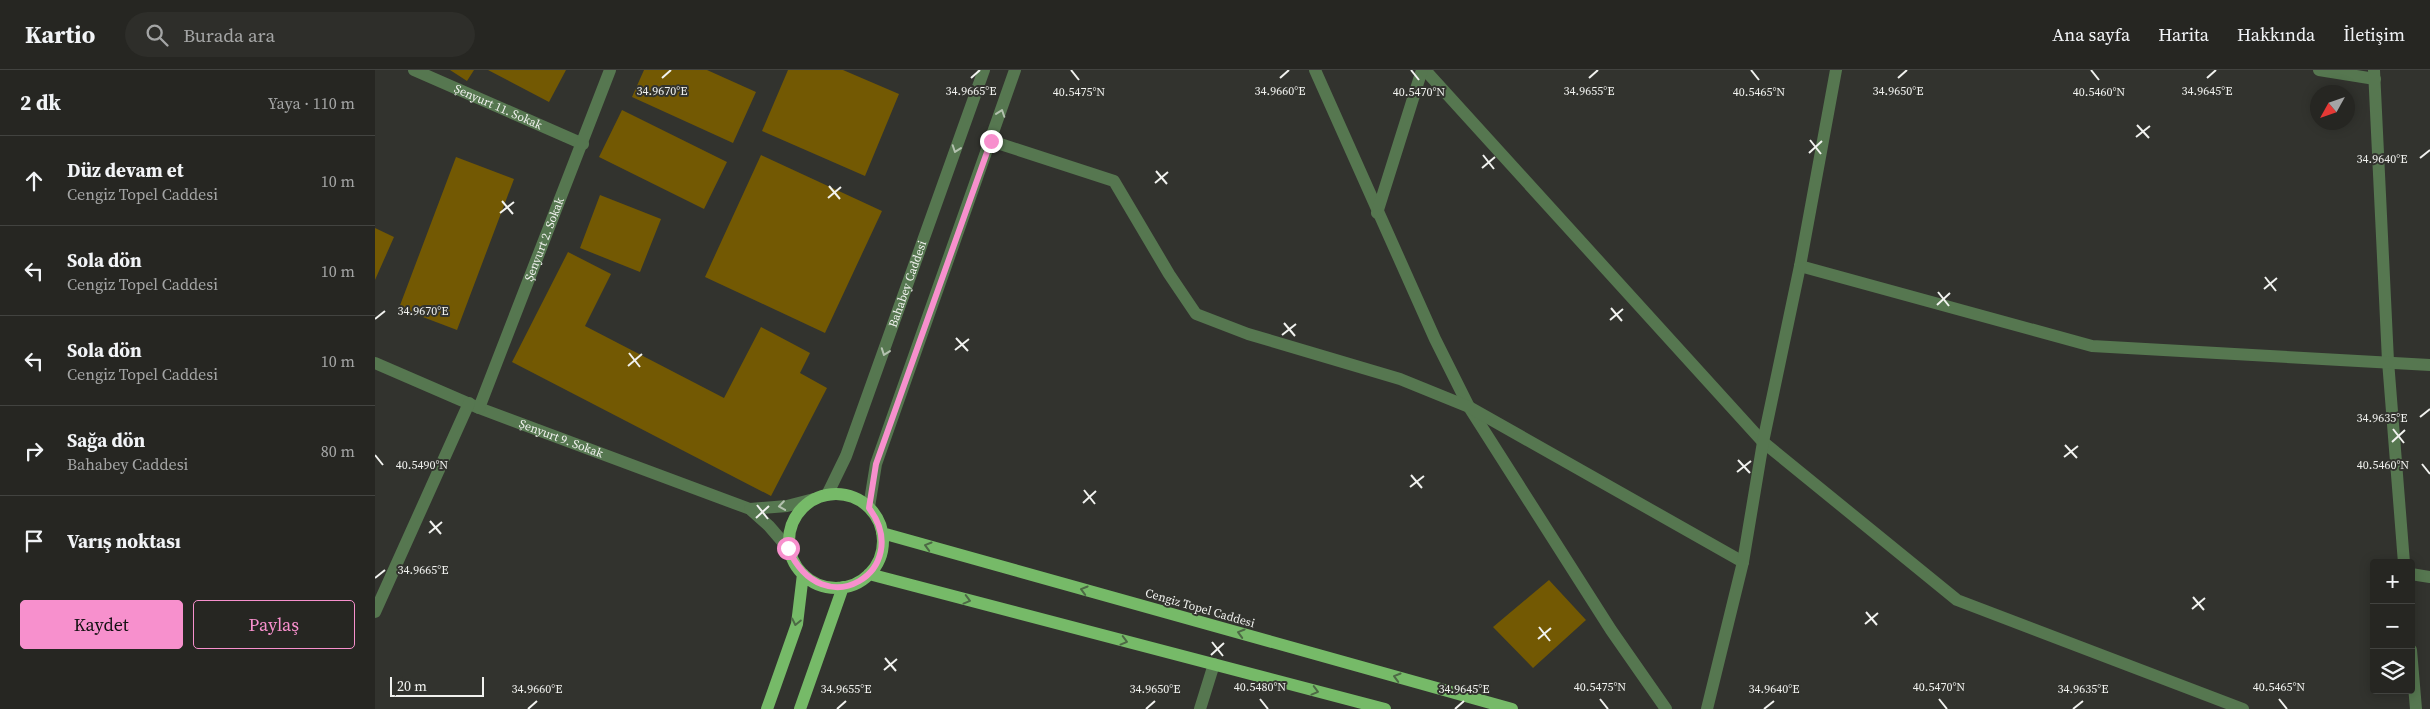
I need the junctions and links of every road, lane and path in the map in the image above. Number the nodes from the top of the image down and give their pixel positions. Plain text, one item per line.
1 (413, 70) edge
2 (610, 70) edge
3 (984, 70) edge
4 (1015, 70) edge
5 (1315, 70) edge
6 (1423, 70) edge
7 (1836, 70) edge
8 (2319, 70) edge
9 (2374, 74) edge
10 (991, 141) junction
11 (583, 144) junction
12 (1377, 214) junction
13 (1800, 266) junction
14 (2388, 361) junction
15 (375, 363) edge
16 (2430, 365) edge
17 (474, 406) junction
18 (1469, 408) junction
19 (1763, 442) junction
20 (827, 496) junction
21 (814, 499) junction
22 (869, 508) junction
23 (750, 509) junction
24 (882, 533) junction
25 (788, 548) junction
26 (2404, 559) edge
27 (1743, 562) junction
28 (803, 574) junction
29 (869, 574) junction
30 (2415, 575) edge
31 (2430, 577) edge
32 (843, 587) junction
33 (375, 612) edge
34 (1214, 664) junction
35 (2415, 694) edge
36 (767, 709) edge
37 (800, 709) edge
38 (1200, 709) edge
39 (1385, 709) edge
40 (1512, 709) edge
41 (1666, 709) edge
42 (1707, 709) edge
43 (2243, 709) edge
44 (2416, 709) edge

1 - 11 street, Şenyurt 11. Sokak
2 - 11 street, Şenyurt 2. Sokak
3 -> 20 street, Bahabey Caddesi
10 -> 4 street
5 - 12 street
6 - 12 street
6 - 19 street
7 - 13 street
8 - 9 street
9 - 14 street
10 - 18 street
10 - 22 street
11 - 17 street, Şenyurt 2. Sokak
12 - 18 street
13 - 14 street
13 - 19 street
14 - 16 street
14 - 26 street
15 - 17 street, Şenyurt 9. Sokak
17 - 23 street, Şenyurt 9. Sokak
17 - 33 street, Şenyurt 2. Sokak
18 - 27 street
18 - 41 street
19 - 27 street
19 - 43 street
20 - 21 main road
20 - 22 main road
21 -> 23 street
21 - 25 main road
22 - 24 main road
23 - 25 street
24 - 29 main road
40 -> 24 main road, Cengiz Topel Caddesi
25 - 28 main road
27 - 42 street
28 - 32 main road
28 -> 36 main road
29 - 32 main road
29 -> 34 main road
30 - 31 street
32 - 37 main road
34 - 38 street
34 -> 39 main road
35 - 44 street

